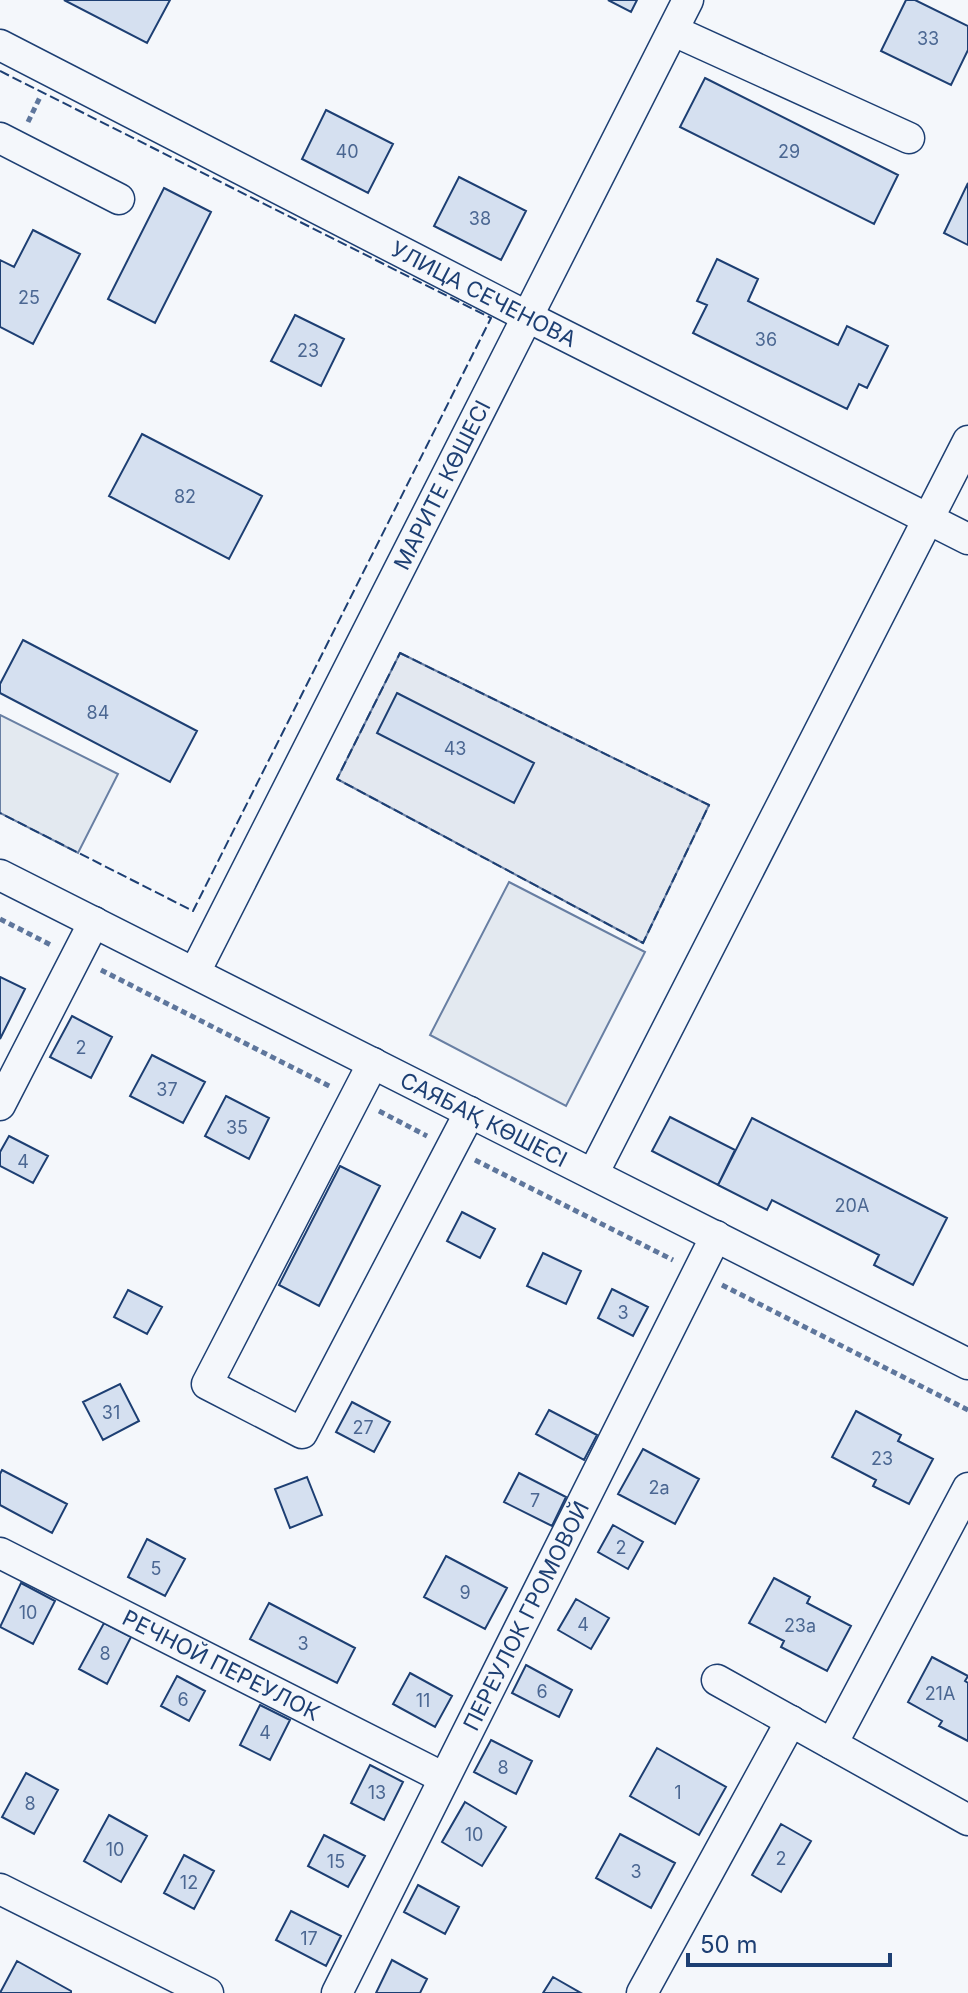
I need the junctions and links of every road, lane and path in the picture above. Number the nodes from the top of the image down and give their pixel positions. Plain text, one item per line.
1 (688, 0) edge
2 (674, 31) junction
3 (0, 45) edge
4 (52, 72) junction
5 (909, 138) dead end
6 (8, 142) edge
7 (119, 199) dead end
8 (528, 317) junction
9 (968, 441) edge
10 (928, 519) junction
11 (968, 539) edge
12 (0, 875) edge
13 (0, 919) edge
14 (94, 922) junction
15 (76, 958) junction
16 (195, 972) junction
17 (373, 1063) junction
18 (354, 1099) junction
19 (0, 1105) edge
20 (470, 1112) junction
21 (451, 1148) junction
22 (593, 1174) junction
23 (716, 1236) junction
24 (697, 1273) junction
25 (968, 1364) edge
26 (968, 1410) edge
27 (968, 1488) edge
28 (0, 1553) edge
29 (717, 1680) dead end
30 (791, 1721) junction
31 (832, 1744) junction
32 (444, 1778) junction
33 (968, 1820) edge
34 (0, 1889) edge
35 (208, 1993) edge
36 (337, 1993) edge
37 (642, 1993) edge

1 - 2 street, МАРИТЕ КӨШЕСІ
2 - 5 street
2 - 8 street, МАРИТЕ КӨШЕСІ
3 - 4 street, УЛИЦА СЕЧЕНОВА
4 - 6 path
4 - 8 street, УЛИЦА СЕЧЕНОВА
6 - 7 street
8 - 10 street, УЛИЦА СЕЧЕНОВА
8 - 16 street, МАРИТЕ КӨШЕСІ
9 - 10 street
10 - 11 street, УЛИЦА СЕЧЕНОВА
10 - 22 street
12 - 14 street, САЯБАҚ КӨШЕСІ
13 - 15 path
14 - 15 street
14 - 16 street, САЯБАҚ КӨШЕСІ
15 - 18 path
15 - 19 street
16 - 17 street, САЯБАҚ КӨШЕСІ
17 - 18 street
17 - 20 street, САЯБАҚ КӨШЕСІ
18 - 21 path
18 - 21 street
20 - 21 street
20 - 22 street, САЯБАҚ КӨШЕСІ
21 - 24 path
22 - 23 street, САЯБАҚ КӨШЕСІ
23 - 24 street, ПЕРЕУЛОК ГРОМОВОЙ
23 - 25 street, САЯБАҚ КӨШЕСІ
24 - 26 path
24 - 32 street, ПЕРЕУЛОК ГРОМОВОЙ
27 - 31 street
28 - 32 street, РЕЧНОЙ ПЕРЕУЛОК
29 - 30 street
30 - 31 street
30 - 37 street
31 - 33 street
32 - 36 street, ПЕРЕУЛОК ГРОМОВОЙ
34 - 35 street

